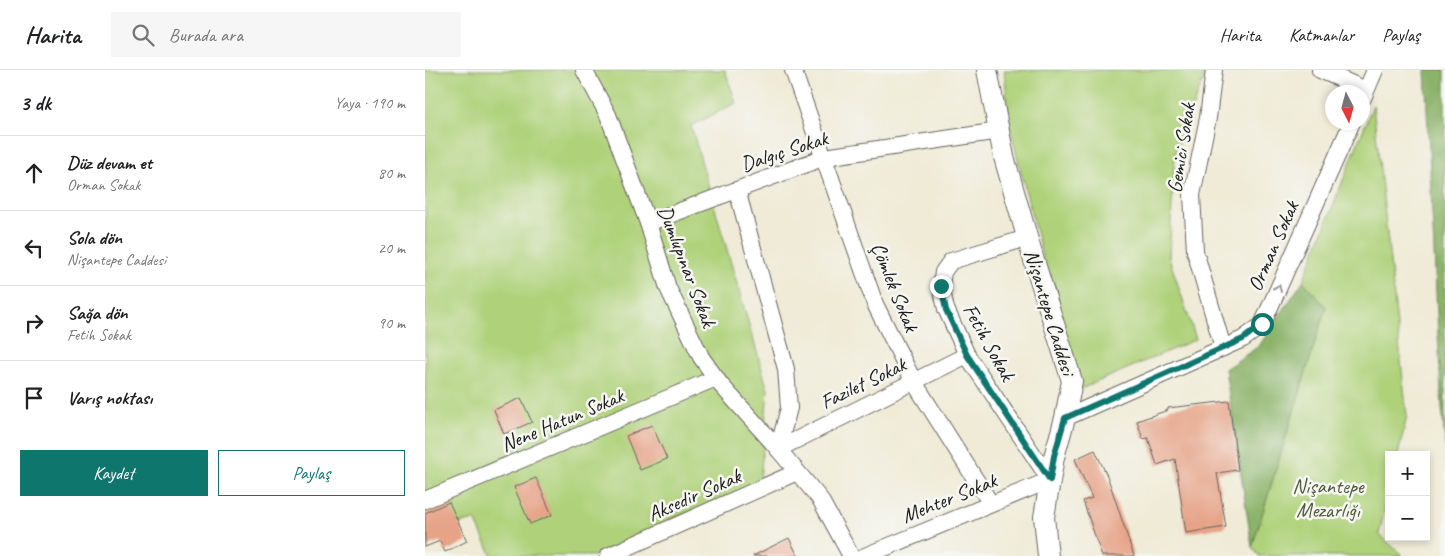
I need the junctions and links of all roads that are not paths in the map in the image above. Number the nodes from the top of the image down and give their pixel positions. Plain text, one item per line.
1 (584, 70) edge
2 (793, 70) edge
3 (987, 70) edge
4 (1214, 70) edge
5 (1320, 70) edge
6 (1375, 70) edge
7 (1348, 85) edge
8 (1368, 85) edge
9 (1348, 130) edge
10 (999, 131) junction
11 (825, 157) junction
12 (737, 190) junction
13 (648, 223) junction
14 (1027, 238) junction
15 (1223, 348) junction
16 (967, 355) junction
17 (716, 378) junction
18 (914, 382) junction
19 (1065, 418) junction
20 (778, 449) junction
21 (797, 472) junction
22 (1050, 480) junction
23 (425, 500) edge
24 (991, 504) junction
25 (608, 556) edge
26 (851, 556) edge
27 (865, 556) edge
28 (1048, 556) edge

1 - 13 street, Dumlupınar Sokak
2 - 11 street, Çömlek Sokak
3 - 10 street, Nişantepe Caddesi
4 - 15 street, Gemici Sokak
5 - 7 street
6 - 8 street
15 -> 9 street, Orman Sokak
10 - 11 street, Dalgıç Sokak
10 - 14 street, Nişantepe Caddesi
11 - 12 street, Dalgıç Sokak
11 - 18 street, Çömlek Sokak
12 - 13 street, Dalgıç Sokak
12 - 20 street
13 - 17 street, Dumlupınar Sokak
14 - 16 street, Fetih Sokak
14 - 19 street, Nişantepe Caddesi
15 - 19 street, Orman Sokak
16 - 18 street, Fazilet Sokak
16 - 22 street, Fetih Sokak
17 - 20 street, Dumlupınar Sokak
17 - 23 street, Nene Hatun Sokak
18 - 20 street, Fazilet Sokak
18 - 24 street, Çömlek Sokak
19 - 22 street, Nişantepe Caddesi
20 - 21 street, Dumlupınar Sokak
21 - 25 street, Aksedir Sokak
21 - 26 street, Dumlupınar Sokak
22 - 24 street, Mehter Sokak
22 - 28 street, Nişantepe Caddesi
24 - 27 street, Mehter Sokak

